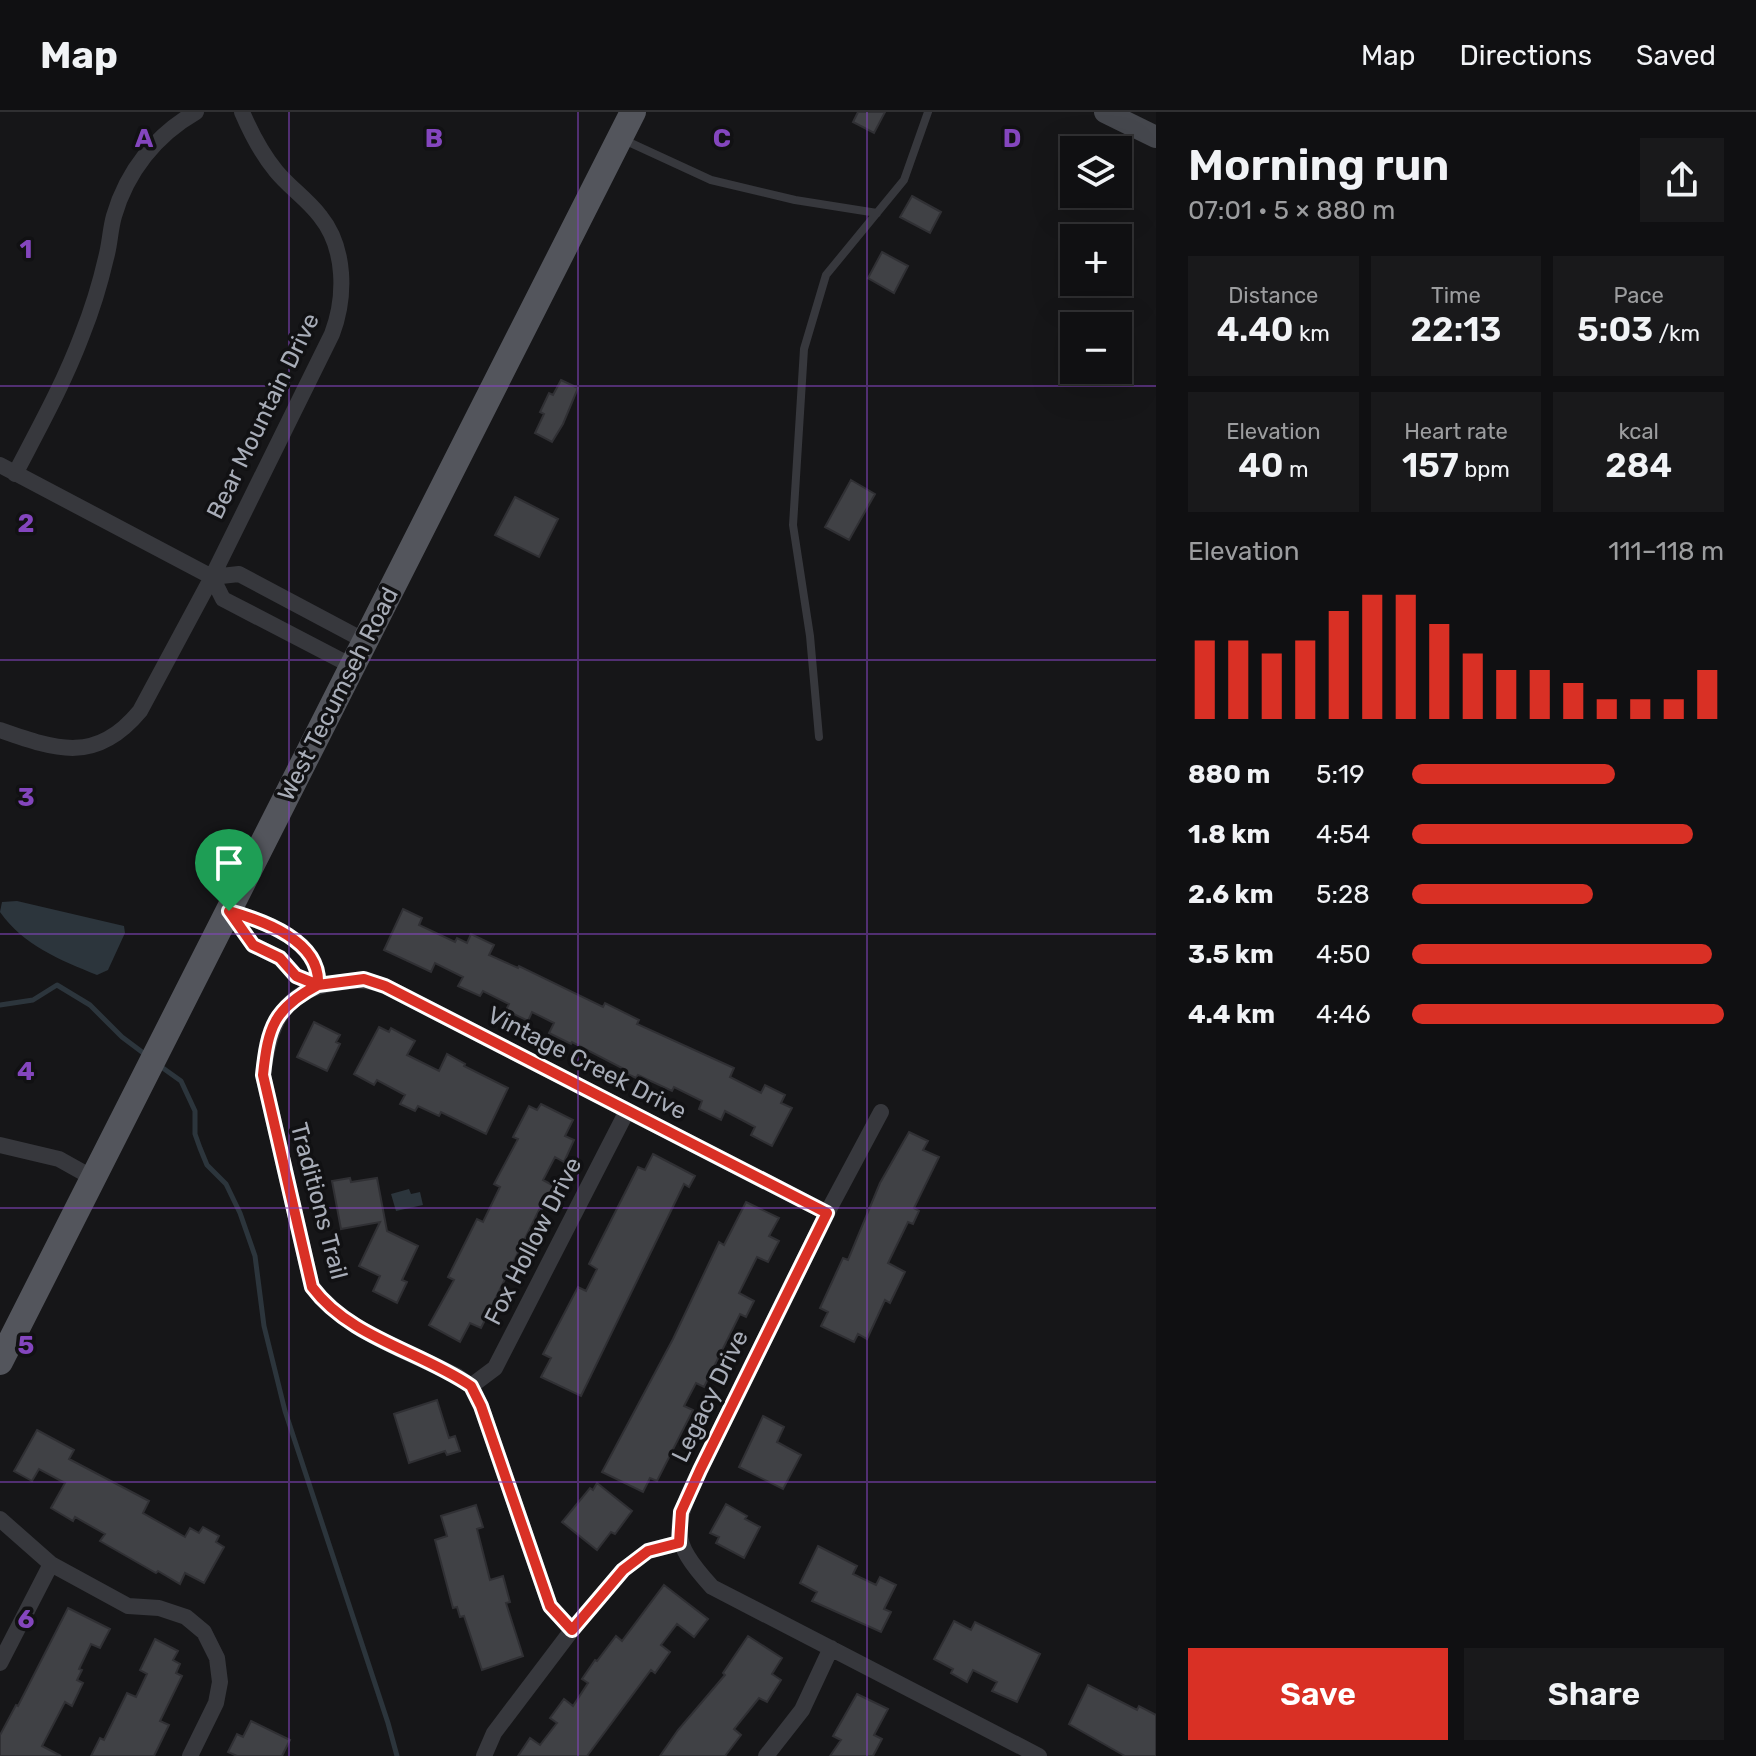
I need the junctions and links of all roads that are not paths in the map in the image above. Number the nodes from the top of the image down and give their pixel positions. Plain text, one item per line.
1 (196, 112) edge
2 (242, 112) edge
3 (633, 112) edge
4 (928, 112) edge
5 (1105, 112) edge
6 (1156, 137) edge
7 (620, 138) junction
8 (877, 213) junction
9 (0, 465) edge
10 (15, 474) junction
11 (212, 577) junction
12 (365, 641) junction
13 (352, 666) junction
14 (0, 730) edge
15 (819, 737) dead end
16 (229, 911) junction
17 (318, 985) junction
18 (627, 1111) junction
19 (881, 1112) dead end
20 (0, 1145) edge
21 (93, 1178) junction
22 (827, 1213) junction
23 (0, 1362) edge
24 (471, 1386) junction
25 (0, 1519) edge
26 (679, 1543) junction
27 (51, 1564) junction
28 (572, 1630) junction
29 (831, 1648) junction
30 (0, 1663) edge
31 (1036, 1755) edge
32 (190, 1756) edge
33 (484, 1756) edge
34 (766, 1756) edge

1 - 10 street
2 - 11 street, Bear Mountain Drive
3 - 7 main road, West Tecumseh Road
4 - 8 lane
5 - 6 street
7 - 8 lane
7 - 12 main road, West Tecumseh Road
8 - 15 lane
9 - 10 street
10 - 11 street
11 - 12 street
11 - 13 street
11 - 14 street, Bear Mountain Drive
12 - 13 main road, West Tecumseh Road
13 - 16 main road, West Tecumseh Road
16 - 17 street
16 - 17 street
16 - 21 main road, West Tecumseh Road
17 - 18 street, Vintage Creek Drive
17 - 24 street, Traditions Trail
18 - 22 street, Vintage Creek Drive
18 - 24 street, Fox Hollow Drive
19 - 22 street, Legacy Drive
20 - 21 street
21 - 23 main road, West Tecumseh Road
22 - 26 street, Legacy Drive
24 - 28 street
25 - 27 street
26 - 28 street
26 - 29 street
27 - 30 street
27 - 32 street
28 - 33 street
29 - 31 street
29 - 34 street

